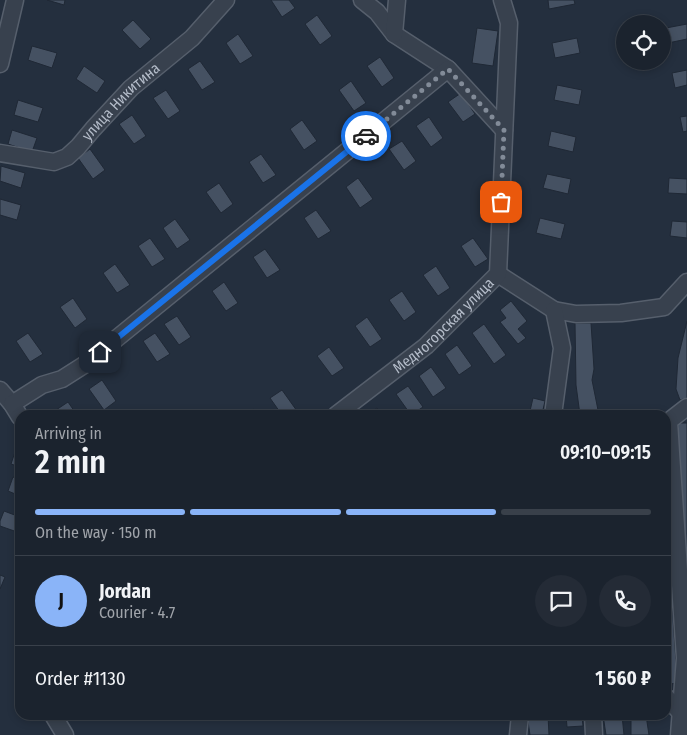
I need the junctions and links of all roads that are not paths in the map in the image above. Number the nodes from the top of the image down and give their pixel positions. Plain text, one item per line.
1 (15, 0) edge
2 (226, 0) edge
3 (362, 0) edge
4 (397, 0) edge
5 (502, 0) edge
6 (394, 34) junction
7 (0, 64) edge
8 (448, 69) junction
9 (504, 130) junction
10 (0, 153) edge
11 (498, 274) junction
12 (687, 282) edge
13 (554, 310) junction
14 (0, 390) edge
15 (687, 408) edge
16 (16, 410) edge
17 (343, 410) edge
18 (554, 410) edge
19 (671, 420) edge
20 (671, 453) edge
21 (671, 702) edge
22 (681, 712) junction
23 (56, 720) edge
24 (520, 720) edge
25 (593, 720) edge
26 (65, 735) edge
27 (518, 735) edge
28 (594, 735) edge
29 (680, 735) edge

1 - 7 street
2 - 10 street, улица Никитина
3 - 6 street
4 - 6 street
5 - 9 street, Медногорская улица
6 - 8 street
8 - 9 street
8 - 16 street
9 - 11 street, Медногорская улица
11 - 13 street
11 - 17 street, Медногорская улица
12 - 13 street
13 - 18 street
14 - 16 street
15 - 19 street
20 - 22 street
21 - 22 street
22 - 29 street
23 - 26 street
24 - 27 street
25 - 28 street

